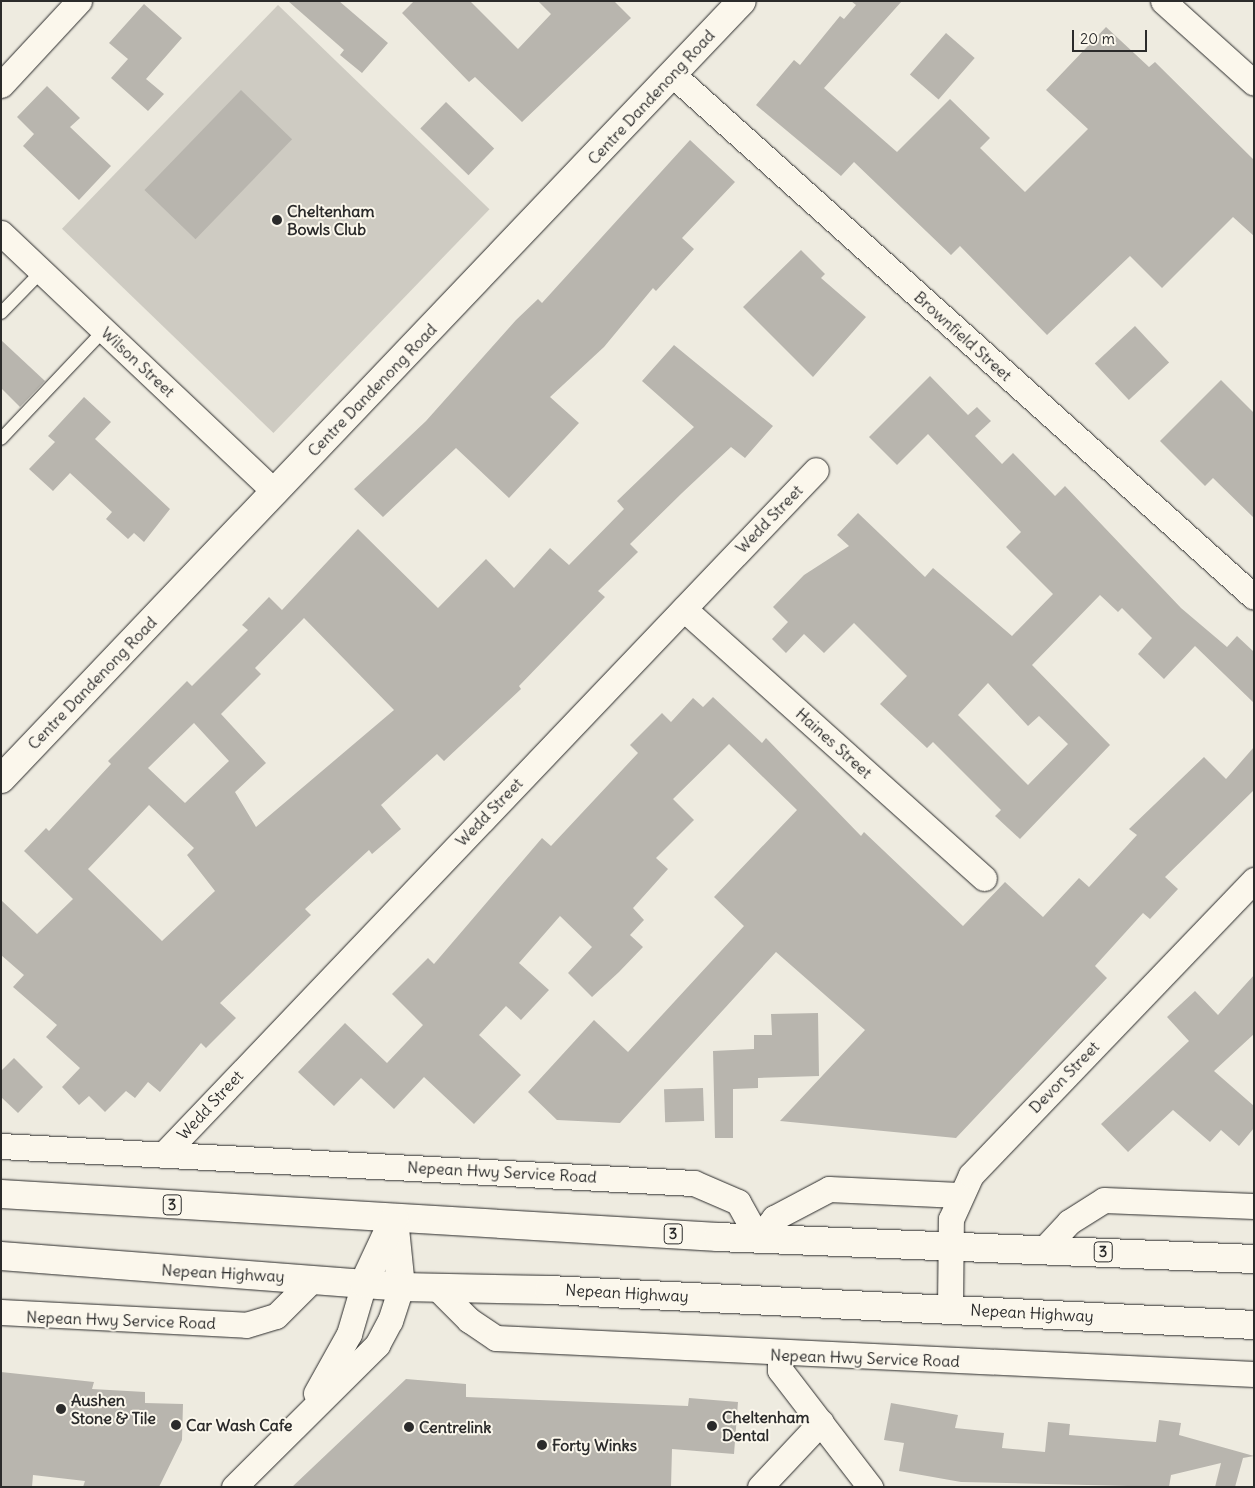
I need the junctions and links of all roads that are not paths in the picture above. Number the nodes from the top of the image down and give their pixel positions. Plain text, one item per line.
1 (80, 1) edge
2 (742, 1) edge
3 (1163, 1) edge
4 (672, 74) junction
5 (1254, 83) edge
6 (1, 85) edge
7 (1, 233) edge
8 (42, 272) junction
9 (1, 313) edge
10 (104, 330) junction
11 (1, 438) edge
12 (816, 470) dead end
13 (275, 492) junction
14 (1254, 597) edge
15 (684, 609) junction
16 (1, 779) edge
17 (984, 878) dead end
18 (1254, 880) edge
19 (1, 1146) edge
20 (163, 1155) junction
21 (1, 1194) edge
22 (959, 1195) junction
23 (1254, 1206) edge
24 (394, 1219) junction
25 (758, 1238) junction
26 (952, 1248) junction
27 (1043, 1250) junction
28 (1, 1256) edge
29 (1254, 1259) edge
30 (313, 1279) junction
31 (364, 1283) junction
32 (401, 1287) junction
33 (436, 1287) junction
34 (950, 1308) junction
35 (1, 1312) edge
36 (1254, 1325) edge
37 (780, 1354) junction
38 (1254, 1374) edge
39 (302, 1417) junction
40 (821, 1422) junction
41 (234, 1487) edge
42 (760, 1487) edge
43 (870, 1487) edge

1 - 6 street
2 - 4 main road, Centre Dandenong Road
3 - 5 street
4 - 13 main road, Centre Dandenong Road
4 - 14 street, Brownfield Street
7 - 8 street, Wilson Street
8 - 9 lane
8 - 10 street, Wilson Street
10 - 11 lane
10 - 13 street, Wilson Street
12 - 15 street, Wedd Street
13 - 16 main road, Centre Dandenong Road
15 - 17 street, Haines Street
15 - 20 street, Wedd Street
18 - 22 street, Devon Street
19 - 20 street, Nepean Hwy Service Road
20 - 25 street, Nepean Hwy Service Road
21 - 24 main road, 3
22 - 25 street
22 - 26 street, Devon Street
23 - 27 street
24 - 25 main road, 3
24 - 31 main road
24 - 32 main road
25 - 26 main road, 3
26 - 27 main road, 3
26 - 34 street, Devon Street
27 - 29 main road, 3
28 - 30 main road, Nepean Highway
30 - 31 main road, Nepean Highway
30 - 35 street, Nepean Hwy Service Road
31 - 32 main road, Nepean Highway
31 - 39 street
32 - 33 main road, Nepean Highway
32 - 39 street
33 - 34 main road, Nepean Highway
33 - 37 street, Nepean Hwy Service Road
34 - 36 main road, Nepean Highway
37 - 38 street, Nepean Hwy Service Road
37 - 40 street
39 - 41 street
40 - 42 street
40 - 43 street

